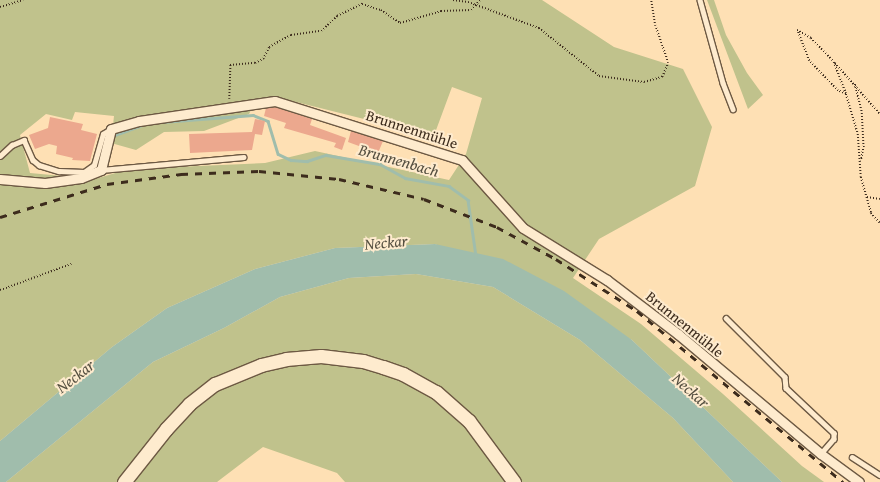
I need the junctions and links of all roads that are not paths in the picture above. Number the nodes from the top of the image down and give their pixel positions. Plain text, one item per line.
1 (700, 0) edge
2 (733, 109) dead end
3 (111, 129) junction
4 (0, 156) edge
5 (243, 157) dead end
6 (101, 170) junction
7 (0, 180) edge
8 (726, 318) dead end
9 (821, 454) junction
10 (852, 457) dead end
11 (880, 475) edge
12 (124, 482) edge
13 (514, 482) edge
14 (859, 482) edge

1 - 2 lane
3 - 4 lane
3 - 6 street
3 - 9 street, Brunnenmühle
5 - 6 lane
6 - 7 street
8 - 9 lane
9 - 14 street, Brunnenmühle
10 - 11 lane
12 - 13 main road

